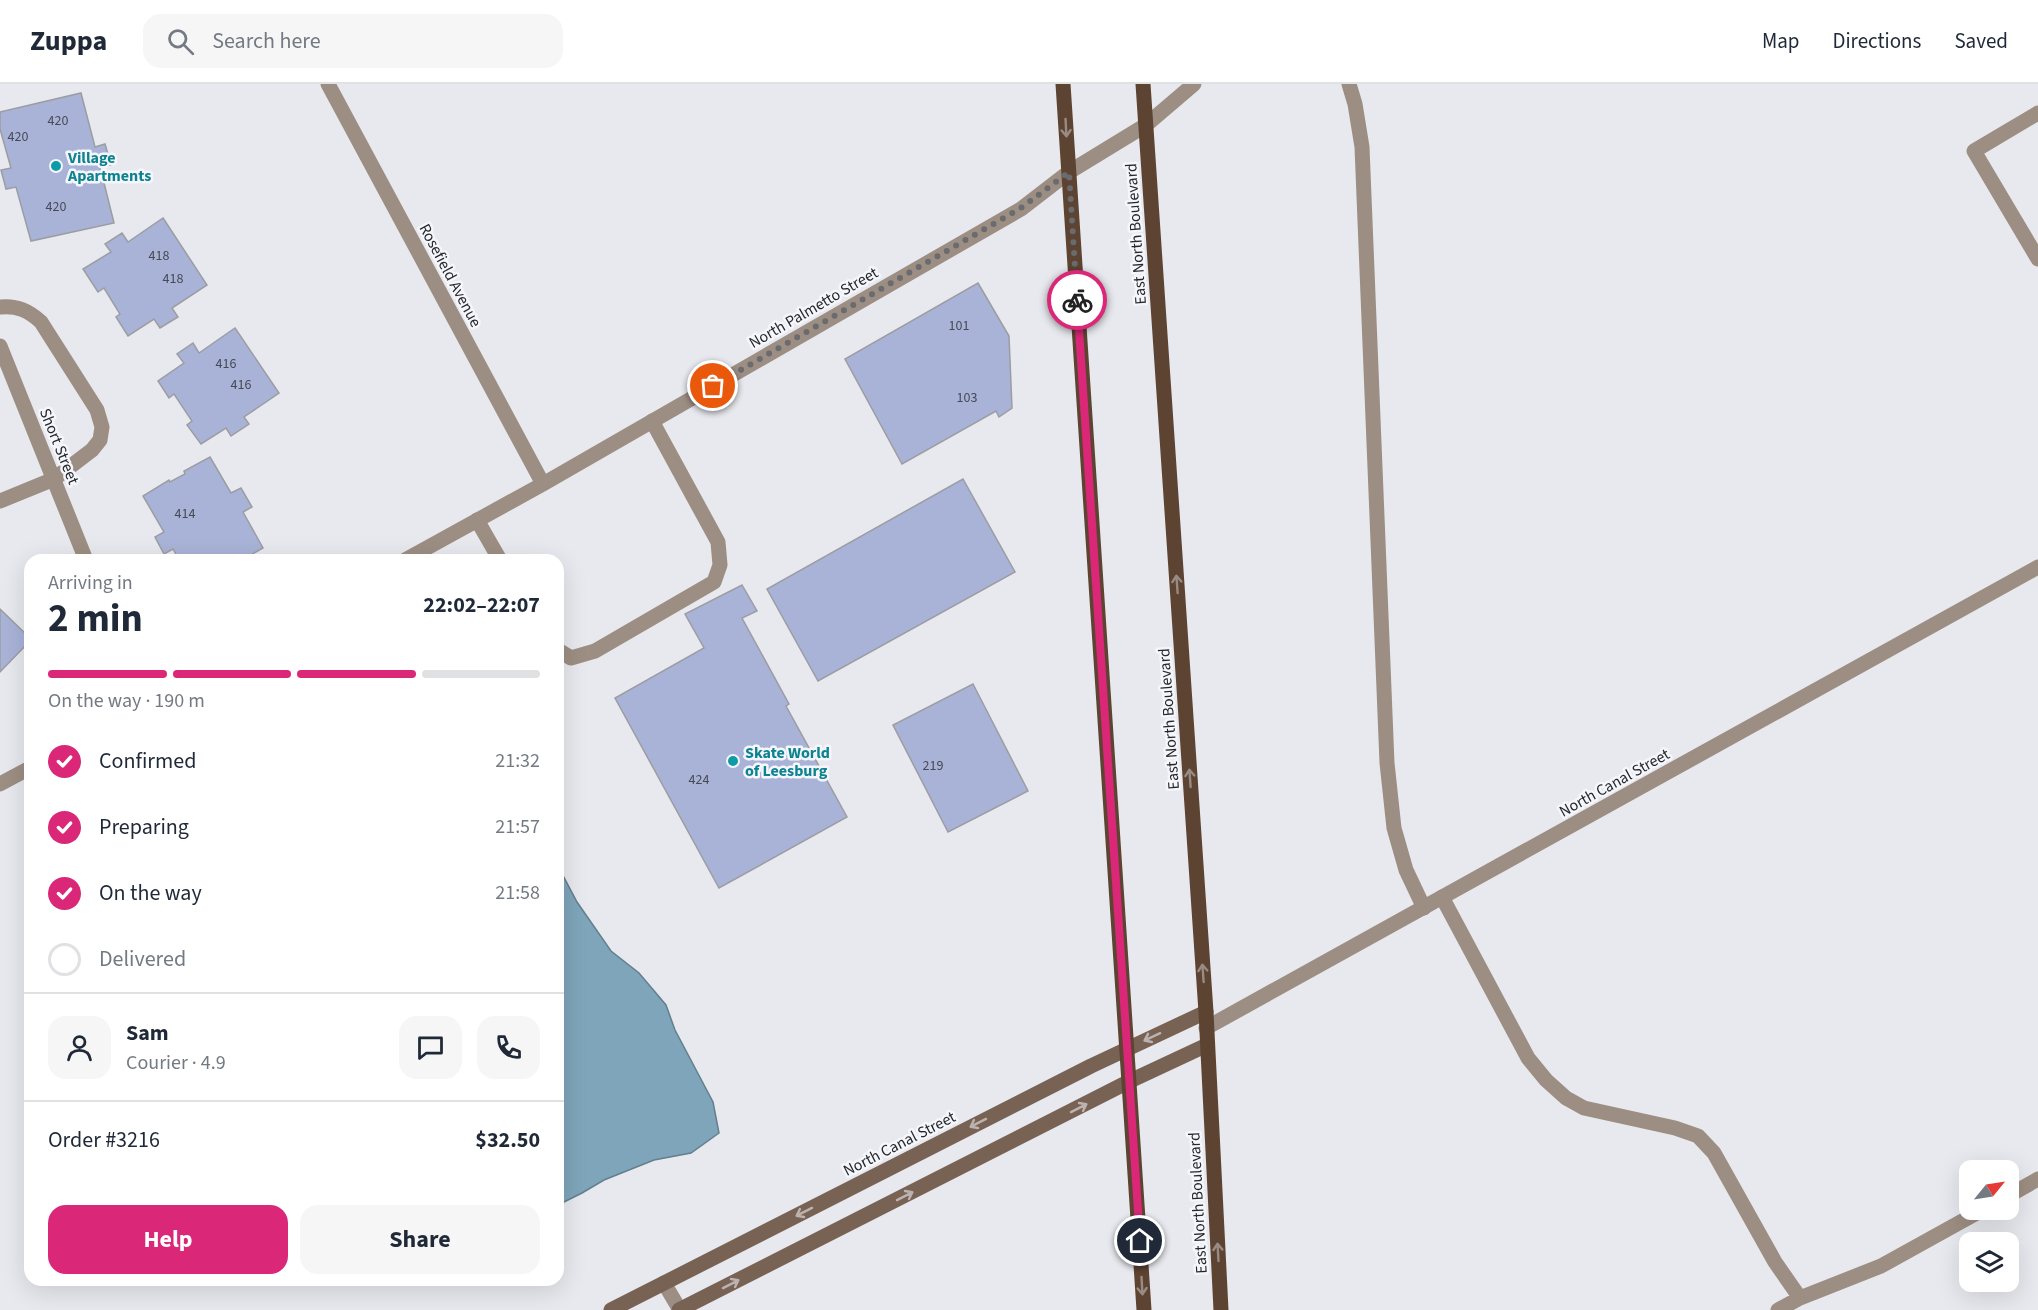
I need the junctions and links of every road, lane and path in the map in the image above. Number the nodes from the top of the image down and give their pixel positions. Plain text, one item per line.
1 (328, 84) edge
2 (1063, 84) edge
3 (1143, 84) edge
4 (1194, 84) edge
5 (1348, 84) edge
6 (2038, 113) edge
7 (1146, 125) junction
8 (1069, 172) junction
9 (2038, 259) edge
10 (0, 307) edge
11 (0, 346) edge
12 (652, 421) junction
13 (54, 479) junction
14 (543, 484) junction
15 (0, 501) edge
16 (477, 520) junction
17 (84, 554) edge
18 (416, 554) edge
19 (497, 554) edge
20 (2038, 567) edge
21 (564, 654) edge
22 (24, 771) edge
23 (0, 784) edge
24 (1442, 897) junction
25 (1424, 908) junction
26 (1206, 1020) junction
27 (1207, 1045) junction
28 (1128, 1048) junction
29 (1130, 1081) junction
30 (2038, 1179) edge
31 (2019, 1190) edge
32 (1964, 1220) edge
33 (664, 1283) junction
34 (1800, 1298) junction
35 (611, 1310) edge
36 (679, 1310) edge
37 (1144, 1310) edge
38 (1221, 1310) edge
39 (1778, 1310) edge

1 - 14 street, Rosefield Avenue
2 -> 8 main road
3 - 7 main road, East North Boulevard
4 - 7 street, North Palmetto Street
5 - 25 street
6 - 9 street
7 - 8 street, North Palmetto Street
26 -> 7 main road, East North Boulevard
8 - 12 street, North Palmetto Street
8 - 28 main road
10 - 13 street
11 - 13 street, Short Street
12 - 14 street, North Palmetto Street
12 - 21 street
13 - 15 street
13 - 17 street, Short Street
14 - 16 street, North Palmetto Street
16 - 18 street, North Palmetto Street
16 - 19 street
20 - 24 street, North Canal Street
22 - 23 street
24 - 25 street, North Canal Street
24 - 34 street
25 - 26 street, North Canal Street
26 - 27 main road, East North Boulevard
26 -> 28 street, North Canal Street
27 - 29 street
38 -> 27 main road, East North Boulevard
28 - 29 main road
28 -> 33 street, North Canal Street
36 -> 29 street
29 -> 37 main road
30 - 31 street
32 - 34 street
33 - 35 street, North Canal Street
33 - 36 street
34 - 39 street

